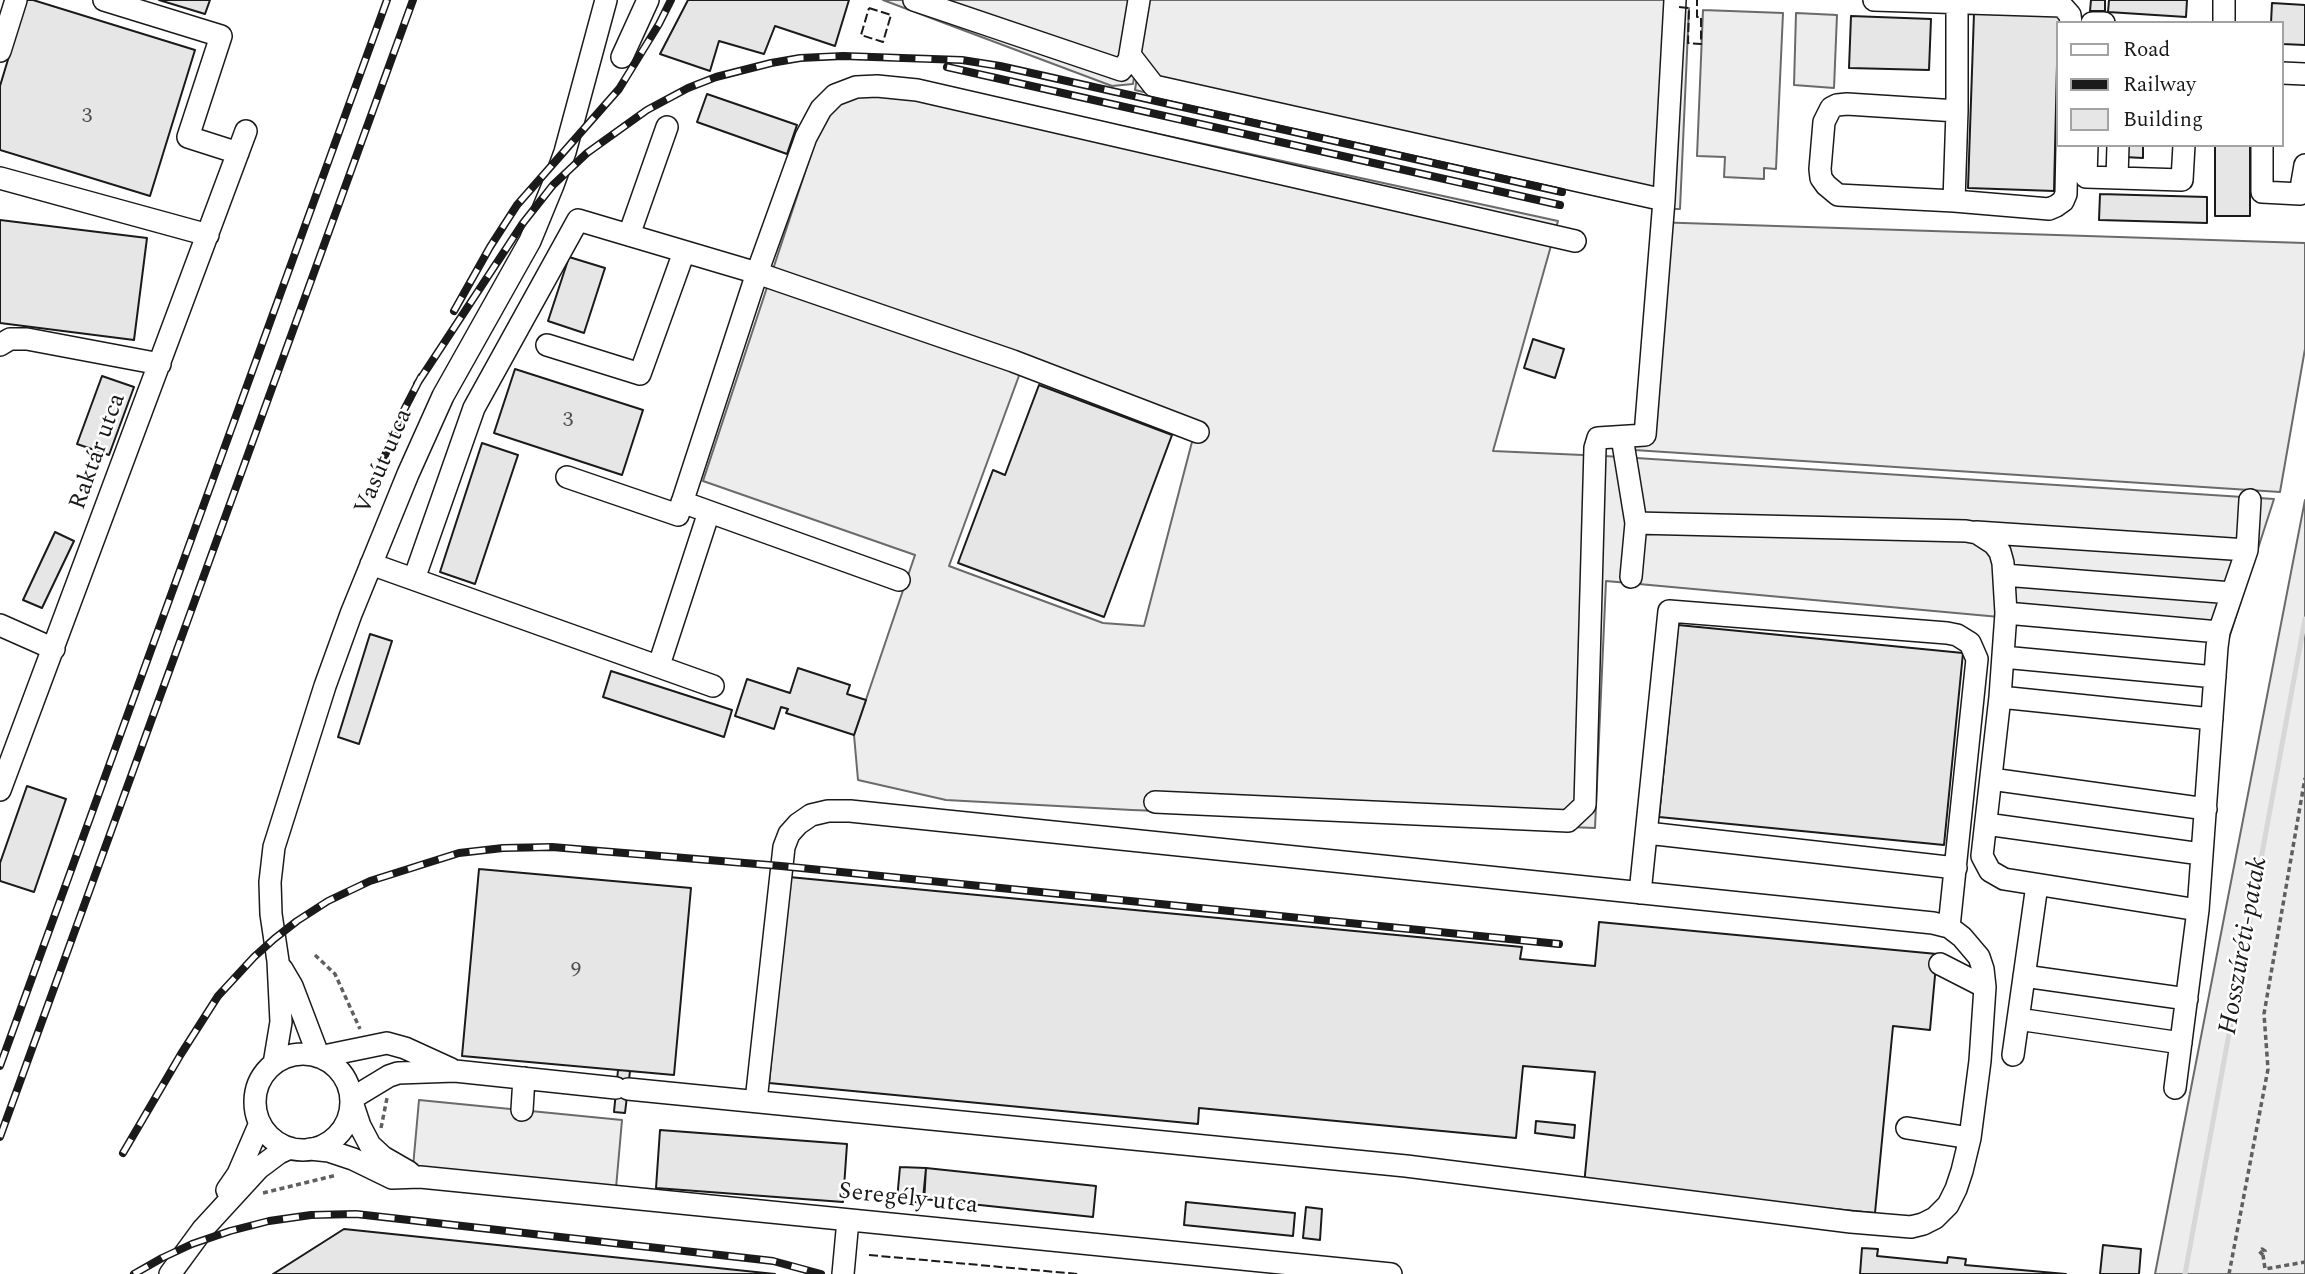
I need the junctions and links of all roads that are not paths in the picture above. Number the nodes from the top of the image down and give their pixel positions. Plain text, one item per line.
1 (16, 0) edge
2 (104, 0) edge
3 (607, 0) edge
4 (649, 0) edge
5 (1139, 0) edge
6 (1874, 0) edge
7 (2224, 0) edge
8 (923, 1) edge
9 (1675, 2) edge
10 (1957, 2) edge
11 (2071, 21) edge
12 (2224, 21) edge
13 (0, 51) edge
14 (1130, 55) junction
15 (622, 57) dead end
16 (2284, 73) edge
17 (2305, 74) edge
18 (1957, 110) junction
19 (667, 127) dead end
20 (246, 131) dead end
21 (2067, 147) edge
22 (2087, 147) edge
23 (2118, 147) edge
24 (2184, 147) edge
25 (2262, 147) edge
26 (239, 153) junction
27 (2305, 165) edge
28 (0, 178) edge
29 (2117, 178) junction
30 (1664, 200) junction
31 (1954, 201) junction
32 (629, 235) junction
33 (208, 236) junction
34 (1575, 241) dead end
35 (684, 251) junction
36 (757, 273) junction
37 (0, 345) edge
38 (547, 345) dead end
39 (160, 364) junction
40 (1198, 432) dead end
41 (1622, 437) junction
42 (567, 477) dead end
43 (2250, 500) dead end
44 (682, 502) junction
45 (709, 512) junction
46 (1636, 523) junction
47 (1966, 531) junction
48 (2247, 550) junction
49 (370, 564) junction
50 (2004, 575) junction
51 (1631, 577) dead end
52 (414, 579) junction
53 (899, 580) dead end
54 (2232, 593) junction
55 (2006, 613) junction
56 (0, 625) edge
57 (2219, 632) junction
58 (54, 649) junction
59 (2003, 656) junction
60 (659, 666) junction
61 (2215, 677) junction
62 (713, 686) dead end
63 (2000, 697) junction
64 (2212, 719) junction
65 (1991, 779) junction
66 (0, 790) edge
67 (1155, 802) dead end
68 (2206, 809) junction
69 (1986, 824) junction
70 (1647, 833) junction
71 (2201, 854) junction
72 (1956, 868) junction
73 (2037, 886) junction
74 (1640, 893) junction
75 (2198, 910) junction
76 (1949, 927) junction
77 (278, 961) junction
78 (1940, 964) dead end
79 (2024, 976) junction
80 (1985, 986) junction
81 (2187, 999) junction
82 (2018, 1019) junction
83 (2181, 1043) junction
84 (2013, 1055) dead end
85 (320, 1057) junction
86 (274, 1064) junction
87 (455, 1071) junction
88 (524, 1078) junction
89 (2175, 1088) dead end
90 (351, 1099) junction
91 (757, 1101) junction
92 (522, 1110) dead end
93 (260, 1123) junction
94 (1908, 1128) dead end
95 (1970, 1138) junction
96 (300, 1149) junction
97 (364, 1153) junction
98 (848, 1220) junction
99 (203, 1229) junction
100 (170, 1274) edge
101 (843, 1274) edge
102 (1391, 1274) edge

1 - 13 street
2 - 26 street
3 - 49 street, Vasút utca
4 - 15 street
5 - 14 street
6 - 10 street
7 - 12 street
8 - 14 street
9 - 30 street
10 - 11 street
10 - 18 street
14 - 30 street
16 - 17 street
18 - 31 street
18 - 31 street
19 - 32 street
20 - 26 street, Raktár utca
21 - 31 street
22 - 29 street
23 - 29 street
24 - 29 street
25 - 27 street
26 - 33 street, Raktár utca
28 - 33 street
30 - 41 street
32 - 35 street
32 - 52 street
33 - 39 street, Raktár utca
34 - 36 street
35 - 36 street
35 - 38 street
36 - 40 street
36 - 44 street
37 - 39 street
39 - 58 street, Raktár utca
41 - 46 street
41 - 67 street
42 - 44 street
43 - 48 street
44 - 45 street
45 - 53 street
45 - 60 street
46 - 47 street
46 - 51 street
47 - 48 street
47 - 50 street
48 - 54 street
49 - 52 street
49 - 77 street, Vasút utca
50 - 54 street
50 - 55 street
52 - 60 street
54 - 57 street
55 - 57 street
55 - 59 street
56 - 58 street
57 - 61 street
58 - 66 street, Raktár utca
59 - 61 street
59 - 63 street
60 - 62 street
61 - 64 street
63 - 64 street
63 - 65 street
64 - 68 street
65 - 68 street
65 - 69 street
68 - 71 street
69 - 71 street
69 - 73 street
70 - 72 street
70 - 72 street
70 - 74 street
71 - 75 street
72 - 76 street
73 - 75 street
73 - 79 street
74 - 76 street
74 - 91 street
75 - 81 street
76 - 80 street
77 - 85 street, Vasút utca
77 - 86 street, Vasút utca
78 - 80 street
79 - 81 street
79 - 82 street
80 - 95 street
81 - 83 street
82 - 83 street
82 - 84 street
83 - 89 street
85 - 86 street
85 - 87 street
85 - 90 street, Vasút utca
86 - 93 street, Vasút utca
87 - 88 street
87 - 90 street
88 - 91 street
88 - 92 street
90 - 96 street, Vasút utca
90 - 97 street
91 - 95 street
93 - 96 street
93 - 99 street, Vasút utca
94 - 95 street
96 - 97 street, Seregély utca
96 - 99 street, Vasút utca
97 - 98 street, Seregély utca
98 - 101 street
98 - 102 street, Seregély utca
99 - 100 street, Vasút utca

